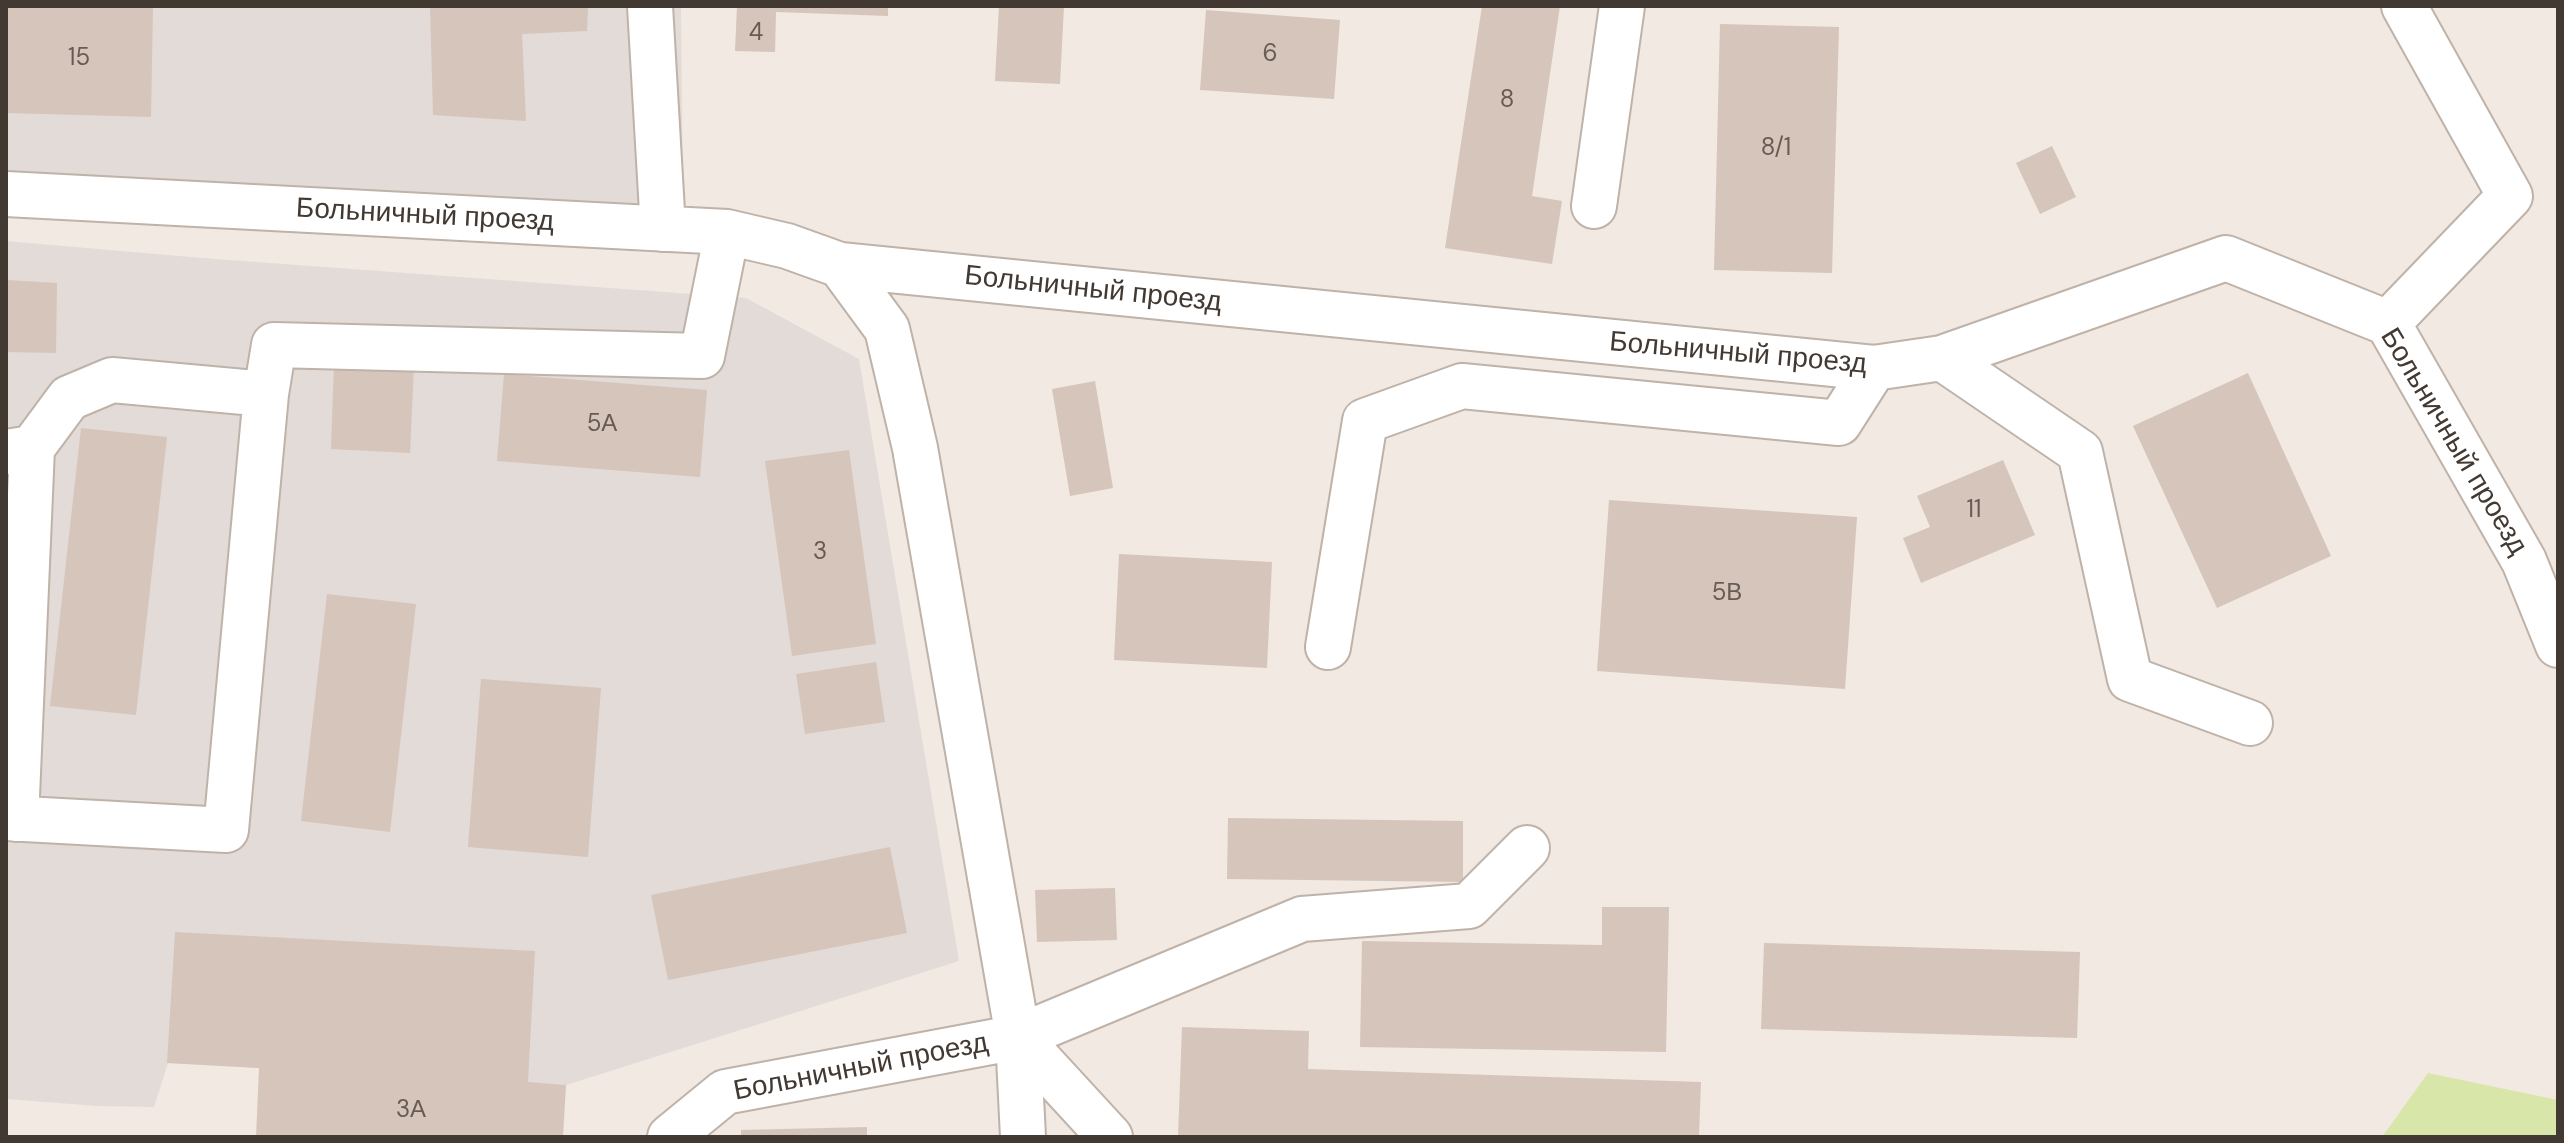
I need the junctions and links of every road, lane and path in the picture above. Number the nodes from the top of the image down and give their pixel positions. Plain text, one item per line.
1 (650, 6) edge
2 (1622, 6) edge
3 (2404, 6) edge
4 (6, 194) edge
5 (1594, 206) dead end
6 (663, 229) junction
7 (727, 232) junction
8 (840, 265) junction
9 (2388, 323) junction
10 (1942, 358) junction
11 (1874, 368) junction
12 (266, 394) junction
13 (19, 450) edge
14 (2541, 567) edge
15 (2558, 645) edge
16 (1328, 647) dead end
17 (2250, 723) dead end
18 (11, 818) edge
19 (1527, 848) dead end
20 (1018, 1037) junction
21 (670, 1137) edge
22 (1023, 1137) edge
23 (1110, 1137) edge

1 - 6 street
2 - 5 street
3 - 9 street
4 - 6 street, Больничный проезд
6 - 7 street, Больничный проезд
7 - 8 street, Больничный проезд
7 - 12 street
8 - 11 street, Больничный проезд
8 - 20 street, Больничный проезд
9 - 10 street, Больничный проезд
9 - 14 street, Больничный проезд
10 - 11 street, Больничный проезд
10 - 17 street
11 - 16 street
12 - 13 street
12 - 18 street
13 - 18 street
14 - 15 street, Больничный проезд
19 - 20 street
20 - 21 street, Больничный проезд
20 - 22 street
20 - 23 street, Больничный проезд

